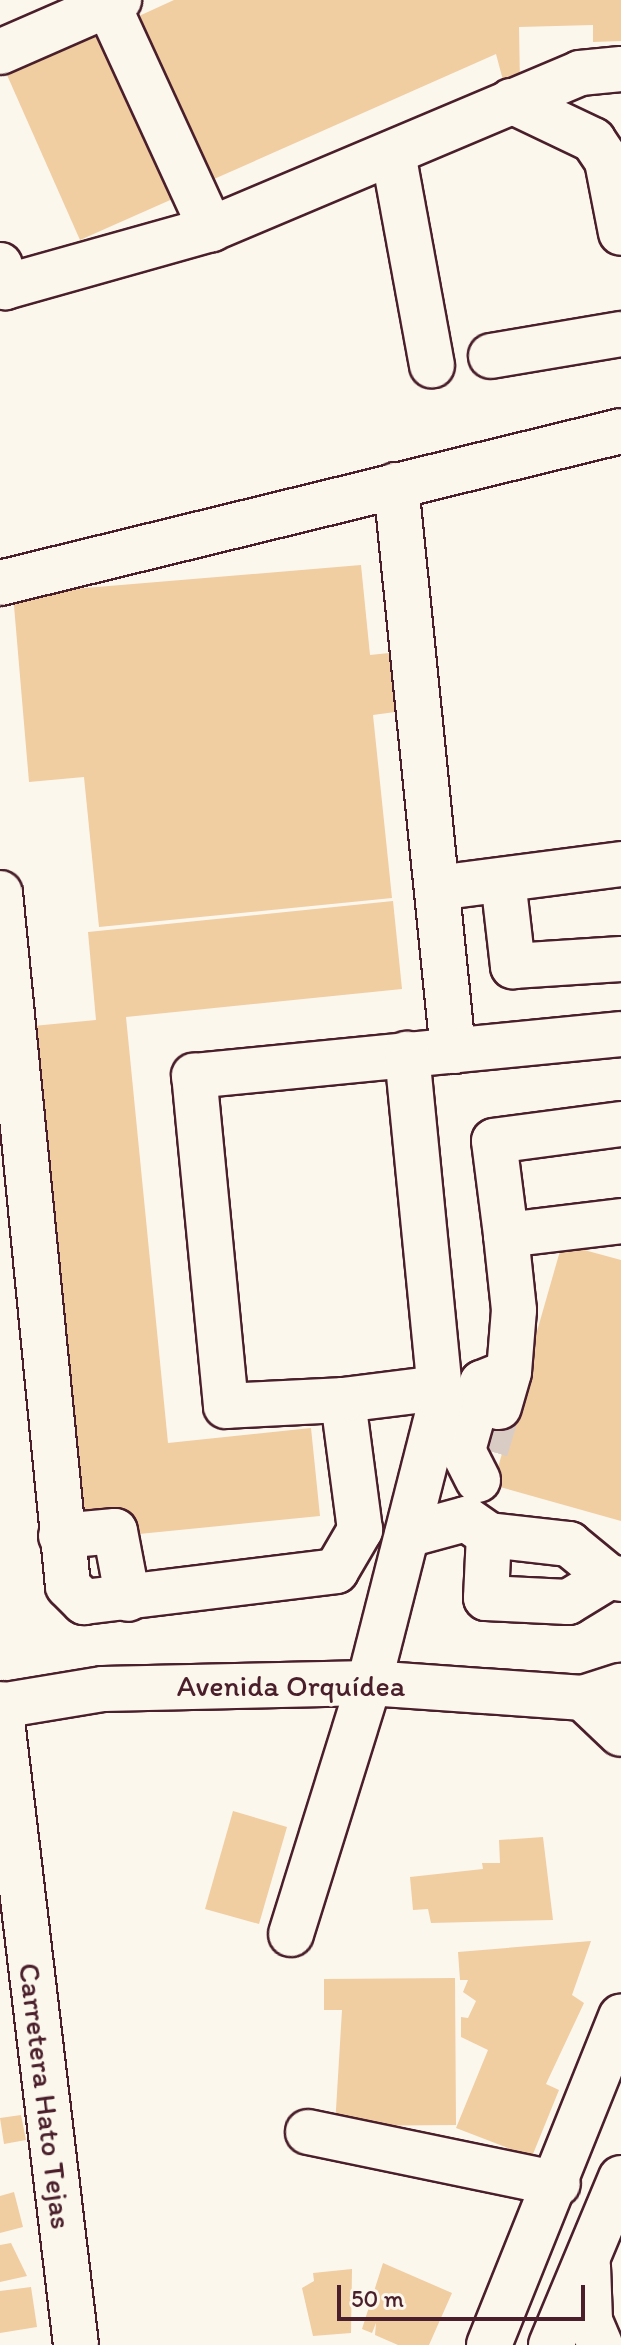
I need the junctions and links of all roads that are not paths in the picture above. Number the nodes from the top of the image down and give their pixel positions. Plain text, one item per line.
1 (114, 2) edge
2 (0, 52) edge
3 (621, 69) edge
4 (511, 101) junction
5 (607, 135) edge
6 (393, 153) junction
7 (211, 229) junction
8 (621, 233) edge
9 (0, 265) edge
10 (621, 334) edge
11 (491, 356) dead end
12 (432, 365) dead end
13 (621, 431) edge
14 (396, 485) junction
15 (0, 583) edge
16 (621, 864) edge
17 (503, 880) junction
18 (437, 888) junction
19 (0, 893) edge
20 (621, 959) edge
21 (621, 1034) edge
22 (453, 1051) junction
23 (407, 1054) junction
24 (621, 1124) edge
25 (621, 1221) edge
26 (506, 1235) junction
27 (440, 1388) junction
28 (343, 1400) junction
29 (480, 1496) junction
30 (407, 1535) junction
31 (615, 1578) edge
32 (369, 1683) junction
33 (602, 1692) edge
34 (0, 1705) edge
35 (621, 1734) edge
36 (291, 1934) dead end
37 (15, 1976) edge
38 (621, 2017) edge
39 (308, 2132) dead end
40 (621, 2178) edge
41 (558, 2184) junction
42 (588, 2257) junction
43 (76, 2345) edge
44 (489, 2345) edge
45 (551, 2345) edge
46 (600, 2345) edge

1 - 2 street
1 - 7 street
3 - 4 street
4 - 5 street
4 - 6 street
5 - 8 street
6 - 7 street
6 - 12 street
7 - 9 street
10 - 11 street
13 - 14 street
14 - 15 street
14 - 18 street
16 - 17 street
17 - 18 street
17 - 20 street
18 - 22 street
19 - 28 street
21 - 22 street
22 - 23 street
23 - 27 street
23 - 28 street
24 - 26 street
25 - 26 street
26 - 29 street
27 - 28 street
27 - 30 street
29 - 30 street
29 - 31 street
29 - 31 street
30 - 32 street
32 - 33 street, Avenida Orquídea
32 - 34 street, Avenida Orquídea
32 - 36 street
33 - 35 street
34 - 37 street, Carretera Hato Tejas
37 - 43 street, Carretera Hato Tejas
38 - 41 street
39 - 41 street
40 - 42 street
41 - 44 street
42 - 45 street
42 - 46 street

